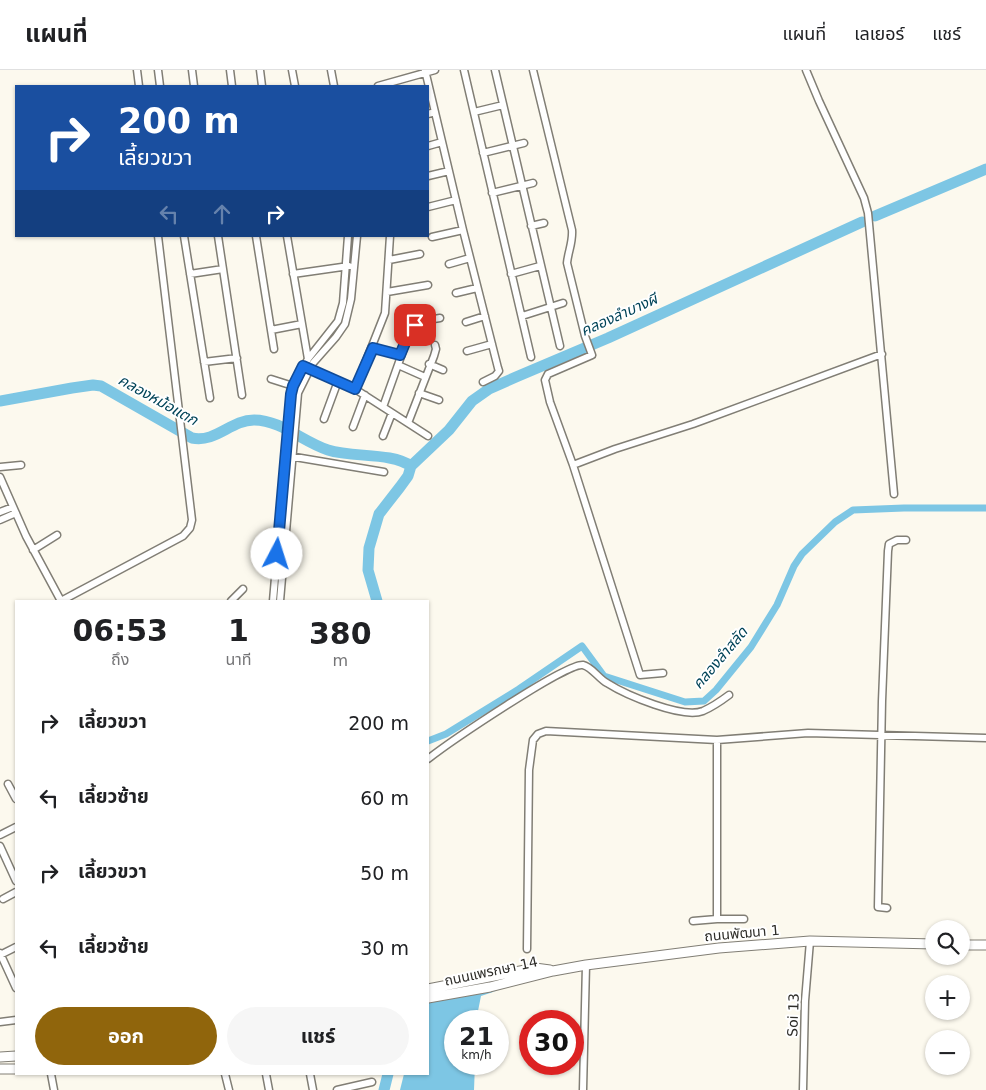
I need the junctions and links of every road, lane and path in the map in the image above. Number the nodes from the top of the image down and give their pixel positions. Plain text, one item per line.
1 (137, 70) edge
2 (158, 70) edge
3 (192, 70) edge
4 (230, 70) edge
5 (260, 70) edge
6 (292, 70) edge
7 (331, 70) edge
8 (435, 70) edge
9 (464, 70) edge
10 (495, 70) edge
11 (533, 70) edge
12 (806, 70) edge
13 (425, 71) edge
14 (139, 85) edge
15 (160, 85) edge
16 (194, 85) edge
17 (232, 85) edge
18 (262, 85) edge
19 (295, 85) edge
20 (334, 85) edge
21 (381, 85) edge
22 (428, 85) edge
23 (429, 87) edge
24 (503, 105) junction
25 (435, 112) junction
26 (474, 112) junction
27 (429, 114) edge
28 (442, 142) junction
29 (524, 143) dead end
30 (429, 146) edge
31 (512, 146) junction
32 (483, 153) junction
33 (449, 171) junction
34 (429, 176) edge
35 (533, 183) dead end
36 (521, 186) junction
37 (492, 193) junction
38 (456, 200) junction
39 (429, 207) edge
40 (544, 223) dead end
41 (531, 226) junction
42 (463, 230) junction
43 (158, 237) edge
44 (184, 237) edge
45 (218, 237) edge
46 (256, 237) edge
47 (287, 237) edge
48 (348, 237) edge
49 (357, 237) edge
50 (390, 237) edge
51 (432, 237) dead end
52 (420, 254) dead end
53 (470, 258) junction
54 (389, 260) junction
55 (449, 264) dead end
56 (346, 266) junction
57 (354, 266) junction
58 (540, 266) junction
59 (223, 269) junction
60 (190, 274) junction
61 (293, 274) junction
62 (511, 274) junction
63 (428, 285) dead end
64 (478, 288) junction
65 (387, 292) junction
66 (456, 293) dead end
67 (563, 304) dead end
68 (550, 307) junction
69 (485, 316) junction
70 (522, 316) junction
71 (440, 318) dead end
72 (466, 322) dead end
73 (302, 324) junction
74 (271, 330) junction
75 (435, 344) dead end
76 (492, 344) junction
77 (560, 346) dead end
78 (373, 348) junction
79 (274, 349) dead end
80 (467, 351) dead end
81 (882, 354) junction
82 (400, 355) junction
83 (532, 357) dead end
84 (237, 358) junction
85 (308, 359) junction
86 (204, 362) junction
87 (429, 364) junction
88 (398, 365) junction
89 (307, 367) junction
90 (443, 370) dead end
91 (424, 377) junction
92 (271, 379) dead end
93 (338, 381) junction
94 (484, 382) dead end
95 (293, 386) junction
96 (355, 389) junction
97 (419, 393) junction
98 (242, 394) dead end
99 (365, 395) junction
100 (210, 398) dead end
101 (439, 400) dead end
102 (383, 407) junction
103 (392, 413) junction
104 (292, 417) junction
105 (324, 419) dead end
106 (408, 423) junction
107 (353, 428) dead end
108 (383, 436) dead end
109 (428, 436) dead end
110 (285, 456) junction
111 (293, 457) junction
112 (21, 465) dead end
113 (572, 466) junction
114 (0, 467) edge
115 (384, 472) dead end
116 (0, 477) edge
117 (894, 494) dead end
118 (14, 510) junction
119 (0, 512) edge
120 (0, 520) edge
121 (57, 535) dead end
122 (282, 538) junction
123 (906, 540) dead end
124 (33, 550) junction
125 (244, 589) dead end
126 (60, 600) edge
127 (63, 600) edge
128 (232, 600) edge
129 (273, 600) edge
130 (280, 600) edge
131 (663, 673) dead end
132 (729, 695) dead end
133 (881, 735) junction
134 (986, 738) edge
135 (717, 740) junction
136 (429, 757) edge
137 (8, 784) dead end
138 (15, 797) edge
139 (15, 827) edge
140 (1, 833) edge
141 (0, 846) edge
142 (15, 879) edge
143 (15, 893) edge
144 (3, 899) dead end
145 (887, 908) dead end
146 (716, 919) junction
147 (744, 919) dead end
148 (693, 921) dead end
149 (810, 941) junction
150 (925, 944) edge
151 (970, 945) edge
152 (986, 945) edge
153 (15, 947) edge
154 (527, 950) dead end
155 (0, 954) edge
156 (586, 965) junction
157 (553, 971) junction
158 (15, 986) edge
159 (429, 989) edge
160 (429, 998) edge
161 (15, 1020) edge
162 (0, 1022) edge
163 (15, 1056) edge
164 (0, 1057) edge
165 (0, 1068) edge
166 (15, 1069) edge
167 (51, 1075) edge
168 (225, 1075) edge
169 (266, 1075) edge
170 (310, 1075) edge
171 (372, 1082) dead end
172 (54, 1090) edge
173 (229, 1090) edge
174 (269, 1090) edge
175 (313, 1090) edge
176 (337, 1090) edge
177 (584, 1090) edge
178 (803, 1090) edge

1 - 14 street
2 - 15 street
3 - 16 street
4 - 17 street
5 - 18 street
6 - 19 street
7 - 20 street
8 - 13 street
9 - 26 street
10 - 24 street
11 - 113 street
12 - 81 street
13 - 21 street
13 - 22 street
23 - 25 street
24 - 26 street
24 - 31 street
25 - 27 street
25 - 28 street
26 - 32 street
28 - 30 street
28 - 33 street
29 - 31 street
31 - 32 street
31 - 36 street
32 - 37 street
33 - 34 street
33 - 38 street
35 - 36 street
36 - 37 street
36 - 41 street
37 - 62 street
38 - 39 street
38 - 42 street
40 - 41 street
41 - 58 street
42 - 51 street
42 - 53 street
43 - 127 street
44 - 60 street
45 - 59 street
46 - 74 street
47 - 61 street
48 - 56 street
49 - 57 street
50 - 54 street
52 - 54 street
53 - 55 street
53 - 64 street
54 - 65 street
56 - 57 street
56 - 61 street
56 - 85 street
57 - 89 street
58 - 62 street
58 - 68 street
59 - 60 street
59 - 84 street
60 - 86 street
61 - 73 street
62 - 70 street
63 - 65 street
64 - 66 street
64 - 69 street
65 - 78 street
67 - 68 street
68 - 70 street
68 - 77 street
69 - 72 street
69 - 76 street
70 - 83 street
71 - 82 street
73 - 74 street
73 - 85 street
74 - 79 street
75 - 87 street
76 - 80 street
76 - 94 street
78 - 82 street
78 - 96 street
81 - 113 street
81 - 117 street
82 - 88 street
84 - 86 street
84 - 98 street
85 - 89 street
86 - 100 street
87 - 90 street
87 - 91 street
88 - 91 street
88 - 102 street
89 - 93 street
89 - 95 street
89 - 104 street
91 - 97 street
92 - 95 street
93 - 96 street
93 - 105 street
95 - 104 street
96 - 99 street
97 - 101 street
97 - 106 street
99 - 102 street
99 - 107 street
102 - 103 street
103 - 106 street
103 - 108 street
104 - 110 street
104 - 111 street
106 - 109 street
110 - 111 street
110 - 122 street
111 - 115 street
111 - 122 street
112 - 114 street
113 - 131 street
116 - 118 street
118 - 119 street
118 - 120 street
118 - 124 street
121 - 124 street
122 - 129 street
122 - 130 street
123 - 133 street
124 - 126 street
125 - 128 street
132 - 136 street
133 - 134 street
133 - 135 street
133 - 145 street
135 - 146 street
135 - 154 street
137 - 138 street
139 - 140 street
141 - 142 street
143 - 144 street
146 - 147 street
146 - 148 street
149 - 150 main road, ถนนพัฒนา 1
149 - 156 main road, ถนนพัฒนา 1
149 - 178 street, Soi 13
151 - 152 main road
153 - 155 street
155 - 158 street
156 - 157 main road, ถนนพัฒนา 1
156 - 177 street
157 - 159 main road, ถนนแพรกษา 14
157 - 160 main road, ถนนแพรกษา 14
161 - 162 street
163 - 164 main road
165 - 166 main road
167 - 172 street
168 - 173 street
169 - 174 street
170 - 175 street
171 - 176 street

